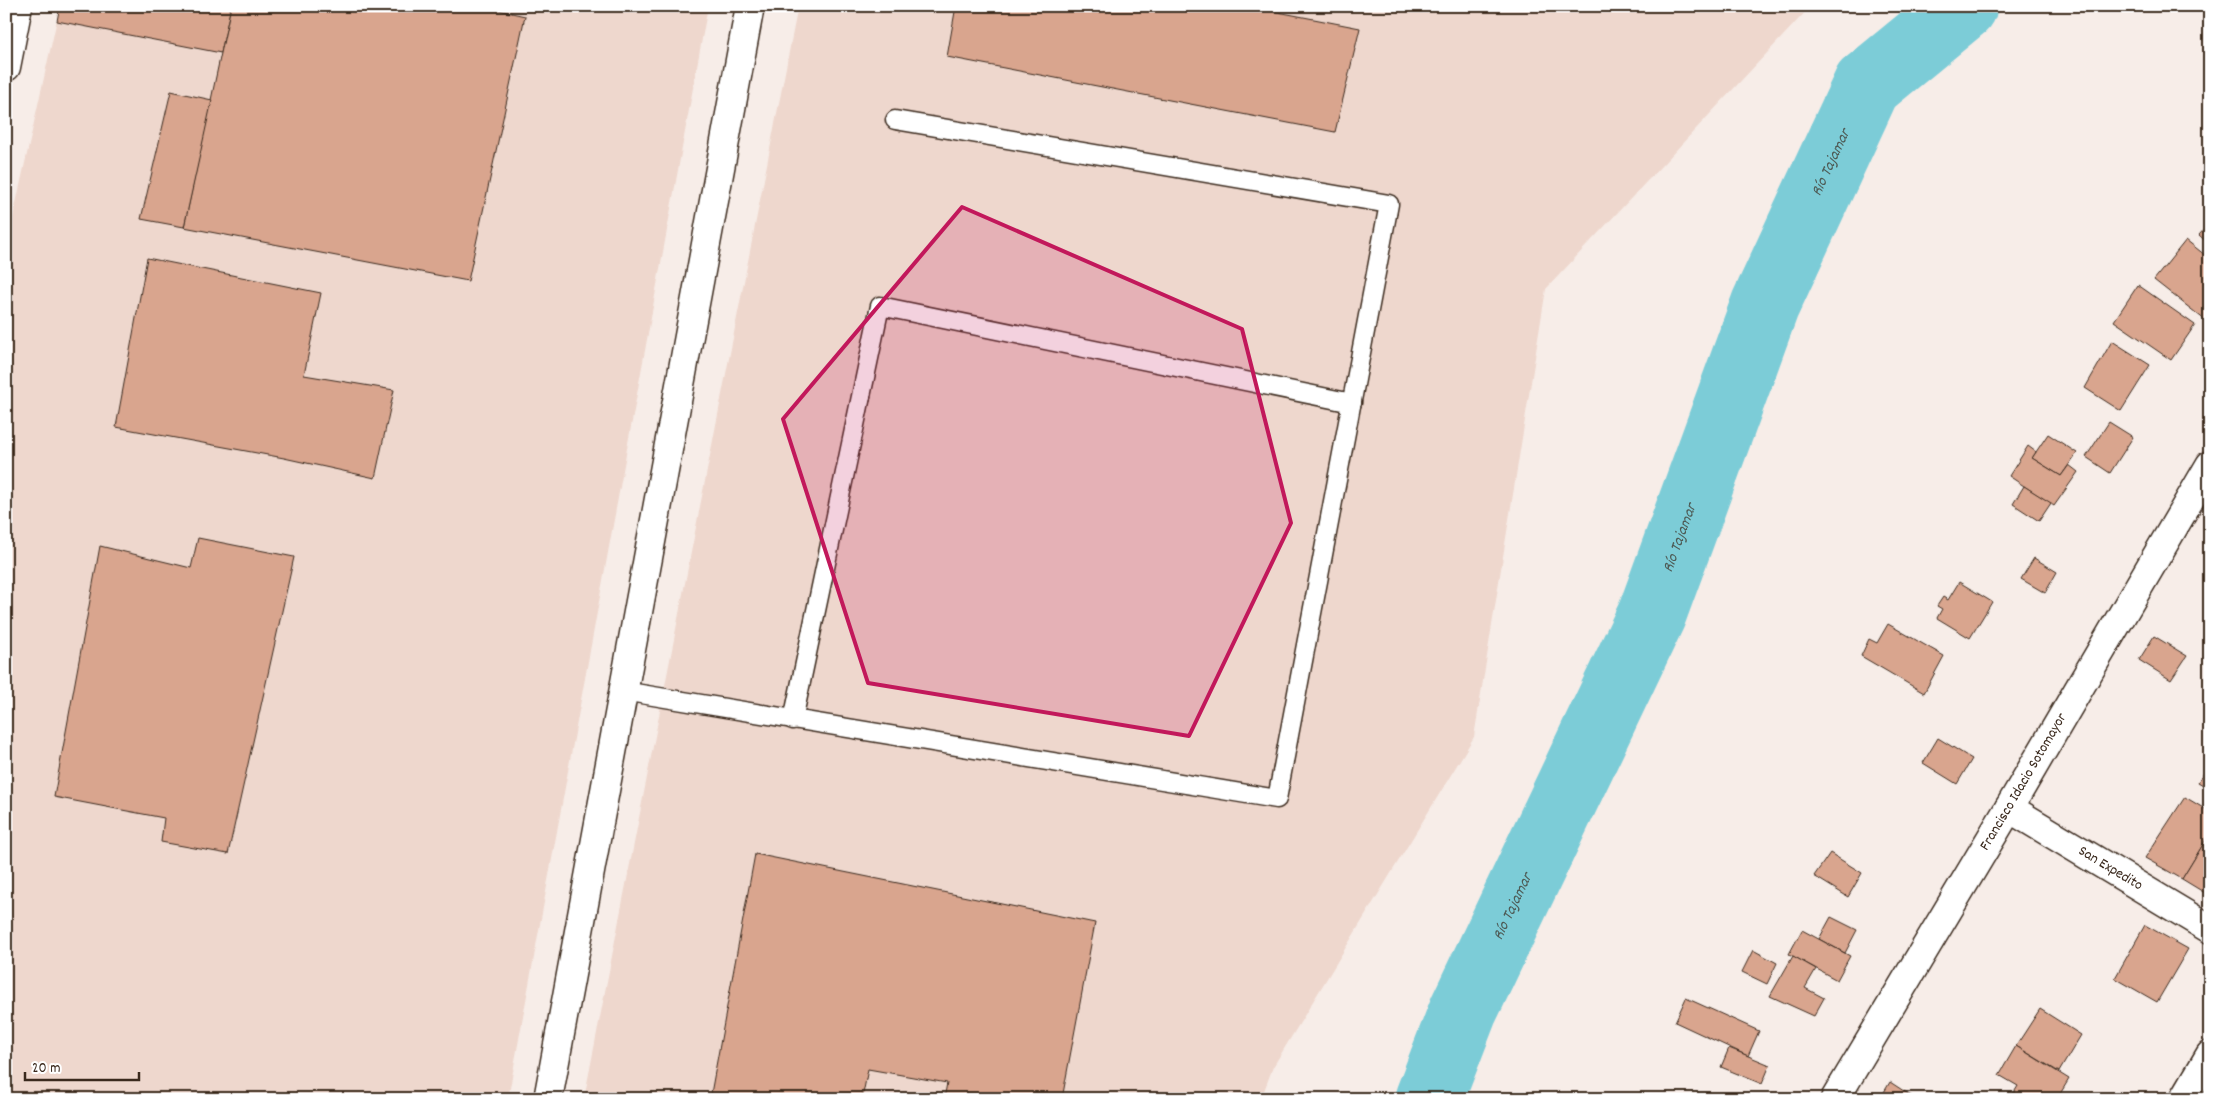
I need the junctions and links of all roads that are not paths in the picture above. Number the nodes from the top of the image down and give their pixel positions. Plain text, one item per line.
1 (18, 6) edge
2 (750, 6) edge
3 (6, 67) edge
4 (895, 120) dead end
5 (1352, 403) junction
6 (2210, 465) edge
7 (623, 691) junction
8 (793, 720) junction
9 (2009, 808) junction
10 (2210, 929) edge
11 (2210, 1055) edge
12 (548, 1099) edge
13 (1836, 1099) edge
14 (2184, 1099) edge

1 - 3 street
2 - 7 street
4 - 5 lane
5 - 8 lane
5 - 8 lane
6 - 9 street, Francisco Idacio Sotomayor
7 - 8 lane
7 - 12 street
9 - 10 street, San Expedito
9 - 13 street, Francisco Idacio Sotomayor
11 - 14 street

